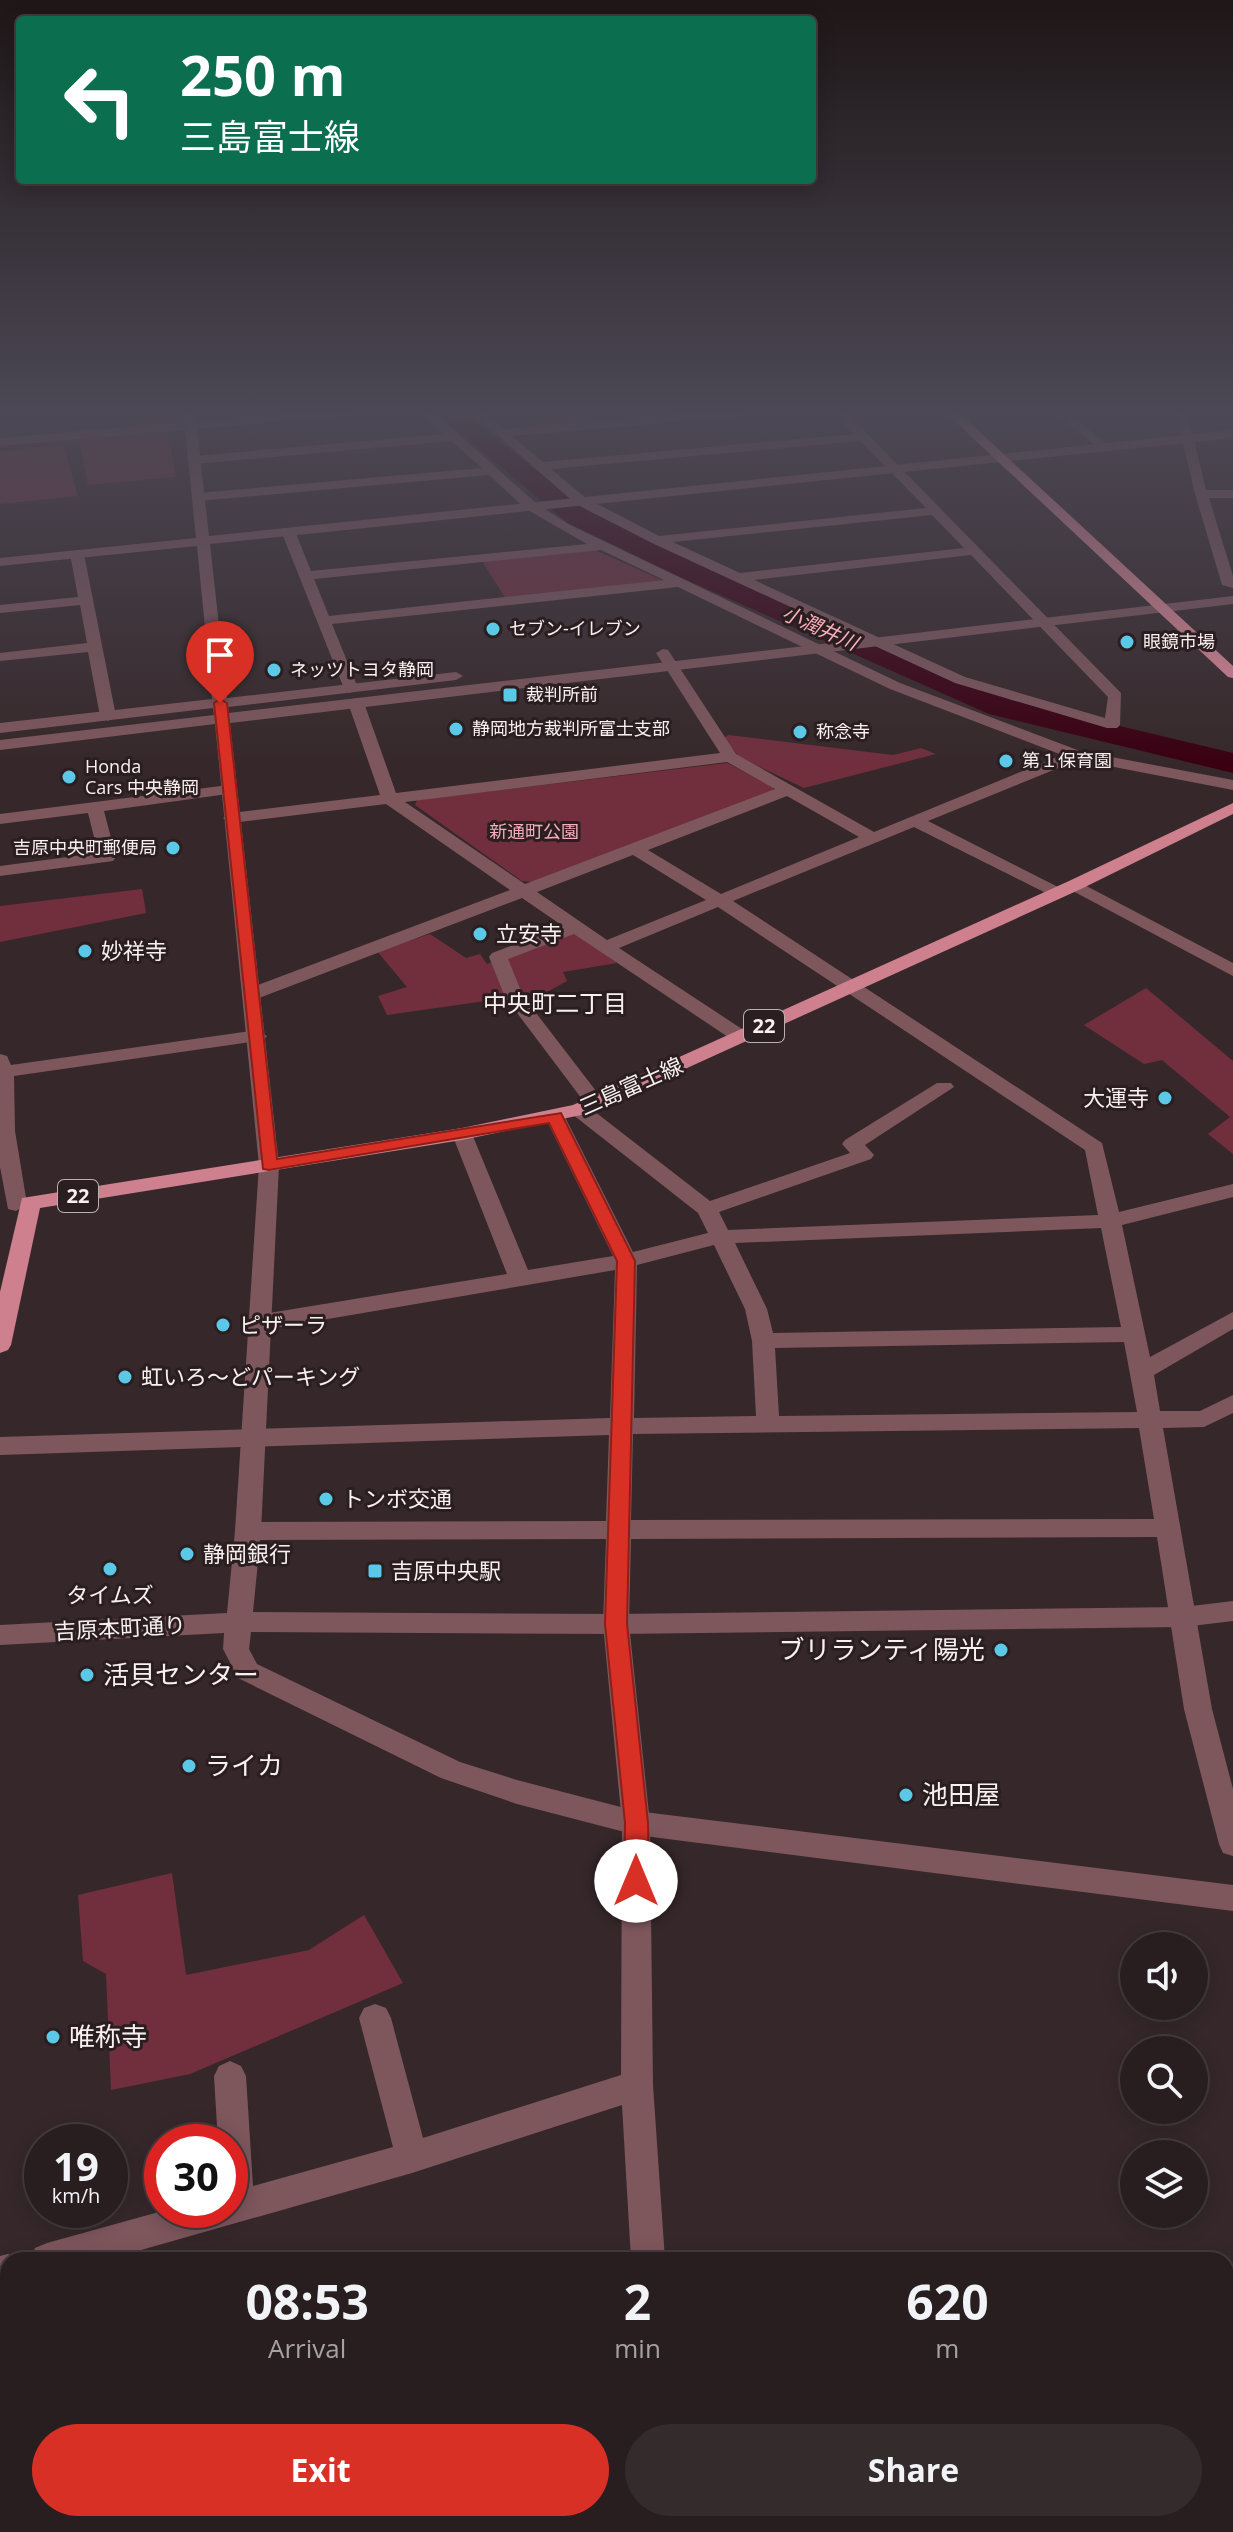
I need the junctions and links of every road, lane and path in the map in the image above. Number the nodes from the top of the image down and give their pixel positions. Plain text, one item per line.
1 (202, 528) edge
2 (316, 528) edge
3 (565, 528) edge
4 (634, 528) edge
5 (771, 528) edge
6 (953, 528) edge
7 (1076, 528) edge
8 (1212, 528) edge
9 (288, 531) junction
10 (203, 540) junction
11 (657, 540) junction
12 (602, 546) junction
13 (975, 551) junction
14 (77, 554) junction
15 (0, 562) edge
16 (305, 576) junction
17 (738, 578) junction
18 (679, 583) junction
19 (1232, 590) edge
20 (1149, 596) junction
21 (85, 600) junction
22 (0, 609) edge
23 (1163, 609) junction
24 (1032, 611) junction
25 (324, 621) junction
26 (1045, 623) junction
27 (856, 631) junction
28 (795, 638) junction
29 (881, 642) junction
30 (94, 647) junction
31 (820, 649) junction
32 (0, 657) edge
33 (667, 660) junction
34 (1233, 674) edge
35 (353, 696) junction
36 (221, 711) junction
37 (108, 716) junction
38 (0, 728) edge
39 (0, 745) edge
40 (1076, 755) junction
41 (730, 757) junction
42 (1233, 785) edge
43 (229, 790) junction
44 (789, 790) junction
45 (390, 799) junction
46 (95, 807) junction
47 (1233, 808) edge
48 (231, 818) junction
49 (0, 819) edge
50 (915, 821) junction
51 (871, 837) junction
52 (635, 849) junction
53 (0, 871) edge
54 (1075, 885) junction
55 (524, 891) junction
56 (1056, 893) junction
57 (719, 900) junction
58 (577, 927) junction
59 (605, 947) junction
60 (1233, 970) edge
61 (849, 986) junction
62 (252, 994) junction
63 (257, 1036) junction
64 (741, 1037) junction
65 (2, 1066) edge
66 (944, 1087) dead end
67 (587, 1107) junction
68 (555, 1117) junction
69 (462, 1134) junction
70 (269, 1165) junction
71 (1233, 1190) edge
72 (16, 1204) edge
73 (707, 1209) junction
74 (1111, 1221) junction
75 (719, 1237) junction
76 (626, 1261) junction
77 (520, 1279) junction
78 (1233, 1319) edge
79 (263, 1322) junction
80 (1134, 1334) junction
81 (763, 1341) junction
82 (0, 1345) edge
83 (1142, 1372) junction
84 (1233, 1403) edge
85 (1148, 1420) junction
86 (768, 1424) junction
87 (623, 1426) junction
88 (254, 1436) junction
89 (0, 1446) edge
90 (1167, 1528) junction
91 (248, 1531) junction
92 (617, 1531) junction
93 (1233, 1611) edge
94 (1183, 1617) junction
95 (239, 1622) junction
96 (616, 1624) junction
97 (0, 1635) edge
98 (636, 1823) junction
99 (1233, 1844) edge
100 (1233, 1898) edge
101 (375, 2018) dead end
102 (230, 2076) dead end
103 (637, 2085) junction
104 (233, 2124) edge
105 (412, 2157) junction
106 (248, 2205) edge
107 (165, 2228) edge
108 (76, 2252) edge
109 (647, 2252) edge

1 - 10 street
2 - 9 street
3 - 12 street
4 - 11 street
5 - 11 street
6 - 13 street
7 - 20 highway
8 - 19 street
9 - 10 street
9 - 16 street
10 - 14 street
10 - 36 street
11 - 17 street
12 - 16 street
12 - 18 street
13 - 17 street
13 - 24 street
14 - 15 street
14 - 21 street
16 - 25 street
17 - 27 street
18 - 25 street
18 - 28 street
19 - 20 street
19 - 23 street
20 - 23 highway
20 - 24 street
21 - 22 street
21 - 30 street
23 - 26 street
23 - 34 highway
24 - 26 street
24 - 27 street
25 - 35 street
26 - 29 street
26 - 29 street
27 - 28 street
27 - 29 street
28 - 31 street
28 - 33 street
29 - 31 street
30 - 32 street
30 - 37 street
31 - 33 street
31 - 40 street
33 - 35 street
33 - 41 street
35 - 36 street
35 - 45 street
36 - 37 street
36 - 39 street
36 - 43 street
37 - 38 street
40 - 42 street
40 - 50 street
41 - 44 street
41 - 45 street
43 - 46 street
43 - 48 street
44 - 51 street
44 - 52 street
45 - 48 street
45 - 55 street
46 - 49 street
46 - 53 street
47 - 54 main road, 三島富士線 / 22
48 - 62 street
50 - 51 street
50 - 56 street
51 - 57 street
52 - 55 street
52 - 57 street
54 - 56 main road, 三島富士線 / 22
54 - 60 street
55 - 58 street
55 - 62 street
56 - 61 main road, 三島富士線 / 22
57 - 59 street
57 - 61 street
58 - 59 street
58 - 67 street
59 - 64 street
61 - 64 main road, 三島富士線 / 22
61 - 74 street
62 - 63 street
63 - 65 street
63 - 70 street
64 - 67 main road, 三島富士線 / 22
65 - 72 street
66 - 73 street
67 - 68 main road, 三島富士線 / 22
67 - 73 street
68 - 69 main road, 三島富士線 / 22
68 - 76 street
69 - 70 main road, 三島富士線 / 22
69 - 77 street
70 - 72 main road, 三島富士線 / 22
70 - 79 street
71 - 74 street
72 - 82 main road, 22
73 - 75 street
74 - 75 street
74 - 80 street
75 - 76 street
75 - 81 street
76 - 77 street
76 - 87 street
77 - 79 street
78 - 83 street
79 - 88 street
80 - 81 street
80 - 83 street
81 - 86 street
83 - 85 street
84 - 85 street
85 - 86 street
85 - 90 street
86 - 87 street
87 - 88 street
87 - 92 street
88 - 89 street
88 - 91 street
90 - 92 street
90 - 94 street
91 - 92 street
91 - 95 street
92 - 96 street
93 - 94 street, 吉原本町通り
94 - 96 street, 吉原本町通り
94 - 99 street
95 - 96 street, 吉原本町通り
95 - 97 street, 吉原本町通り
95 - 98 street
96 - 98 street
98 - 100 street
98 - 103 street
101 - 105 street
102 - 104 street
103 - 105 street
103 - 109 street
105 - 106 street
107 - 108 street

